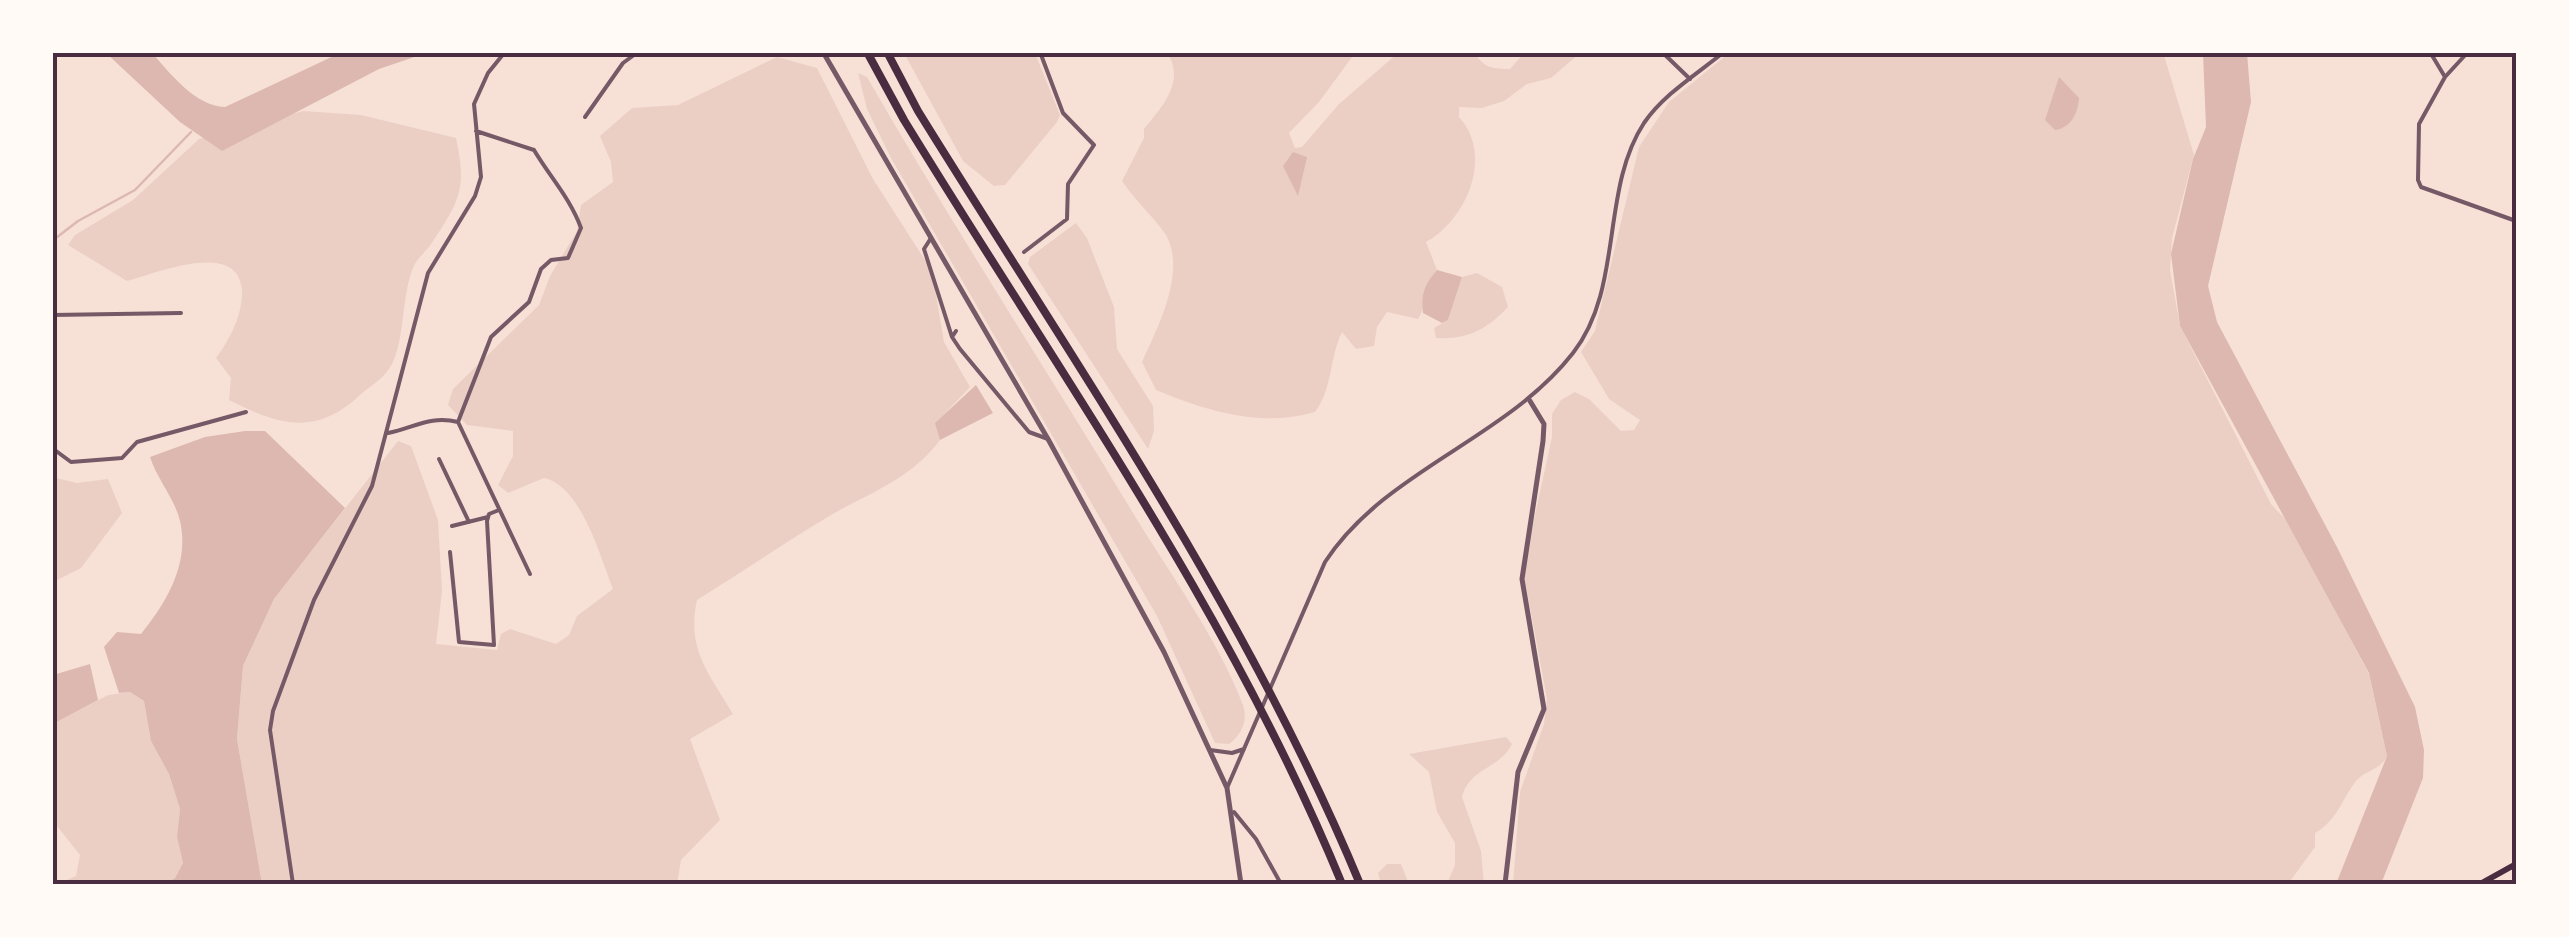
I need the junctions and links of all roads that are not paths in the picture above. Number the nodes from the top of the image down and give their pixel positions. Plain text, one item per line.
1 (505, 52) edge
2 (638, 52) edge
3 (823, 52) edge
4 (867, 52) edge
5 (887, 52) edge
6 (1040, 52) edge
7 (1662, 52) edge
8 (1724, 52) edge
9 (2430, 52) edge
10 (2468, 52) edge
11 (2445, 78) junction
12 (1690, 79) junction
13 (585, 117) dead end
14 (476, 131) junction
15 (2516, 221) edge
16 (931, 238) junction
17 (1024, 252) dead end
18 (180, 313) dead end
19 (52, 315) edge
20 (1530, 401) junction
21 (246, 412) dead end
22 (458, 422) junction
23 (388, 434) junction
24 (1048, 439) junction
25 (52, 448) edge
26 (439, 459) dead end
27 (499, 510) junction
28 (488, 516) junction
29 (469, 522) junction
30 (452, 526) dead end
31 (450, 552) dead end
32 (530, 574) dead end
33 (1244, 749) junction
34 (1209, 750) junction
35 (1228, 788) junction
36 (1234, 812) junction
37 (2516, 864) edge
38 (293, 884) edge
39 (1242, 884) edge
40 (1282, 884) edge
41 (1342, 884) edge
42 (1360, 884) edge
43 (1506, 884) edge
44 (2480, 884) edge

1 - 14 street
2 - 13 street
3 - 16 street
4 - 41 highway
5 - 42 highway
6 - 17 street
7 - 12 street
8 - 12 street
9 - 11 street
10 - 11 street
11 - 15 street
12 - 20 street
14 - 22 street
14 - 23 street
16 - 24 street
16 - 24 street
18 - 19 street
20 - 33 street
20 - 43 street
21 - 25 street
22 - 23 street
22 - 27 street
23 - 38 street
24 - 34 street
26 - 29 street
27 - 28 street
27 - 32 street
28 - 29 street
28 - 31 street
29 - 30 street
33 - 34 street
33 - 35 street
34 - 35 street
35 - 36 street
36 - 39 street
36 - 40 street
37 - 44 main road

